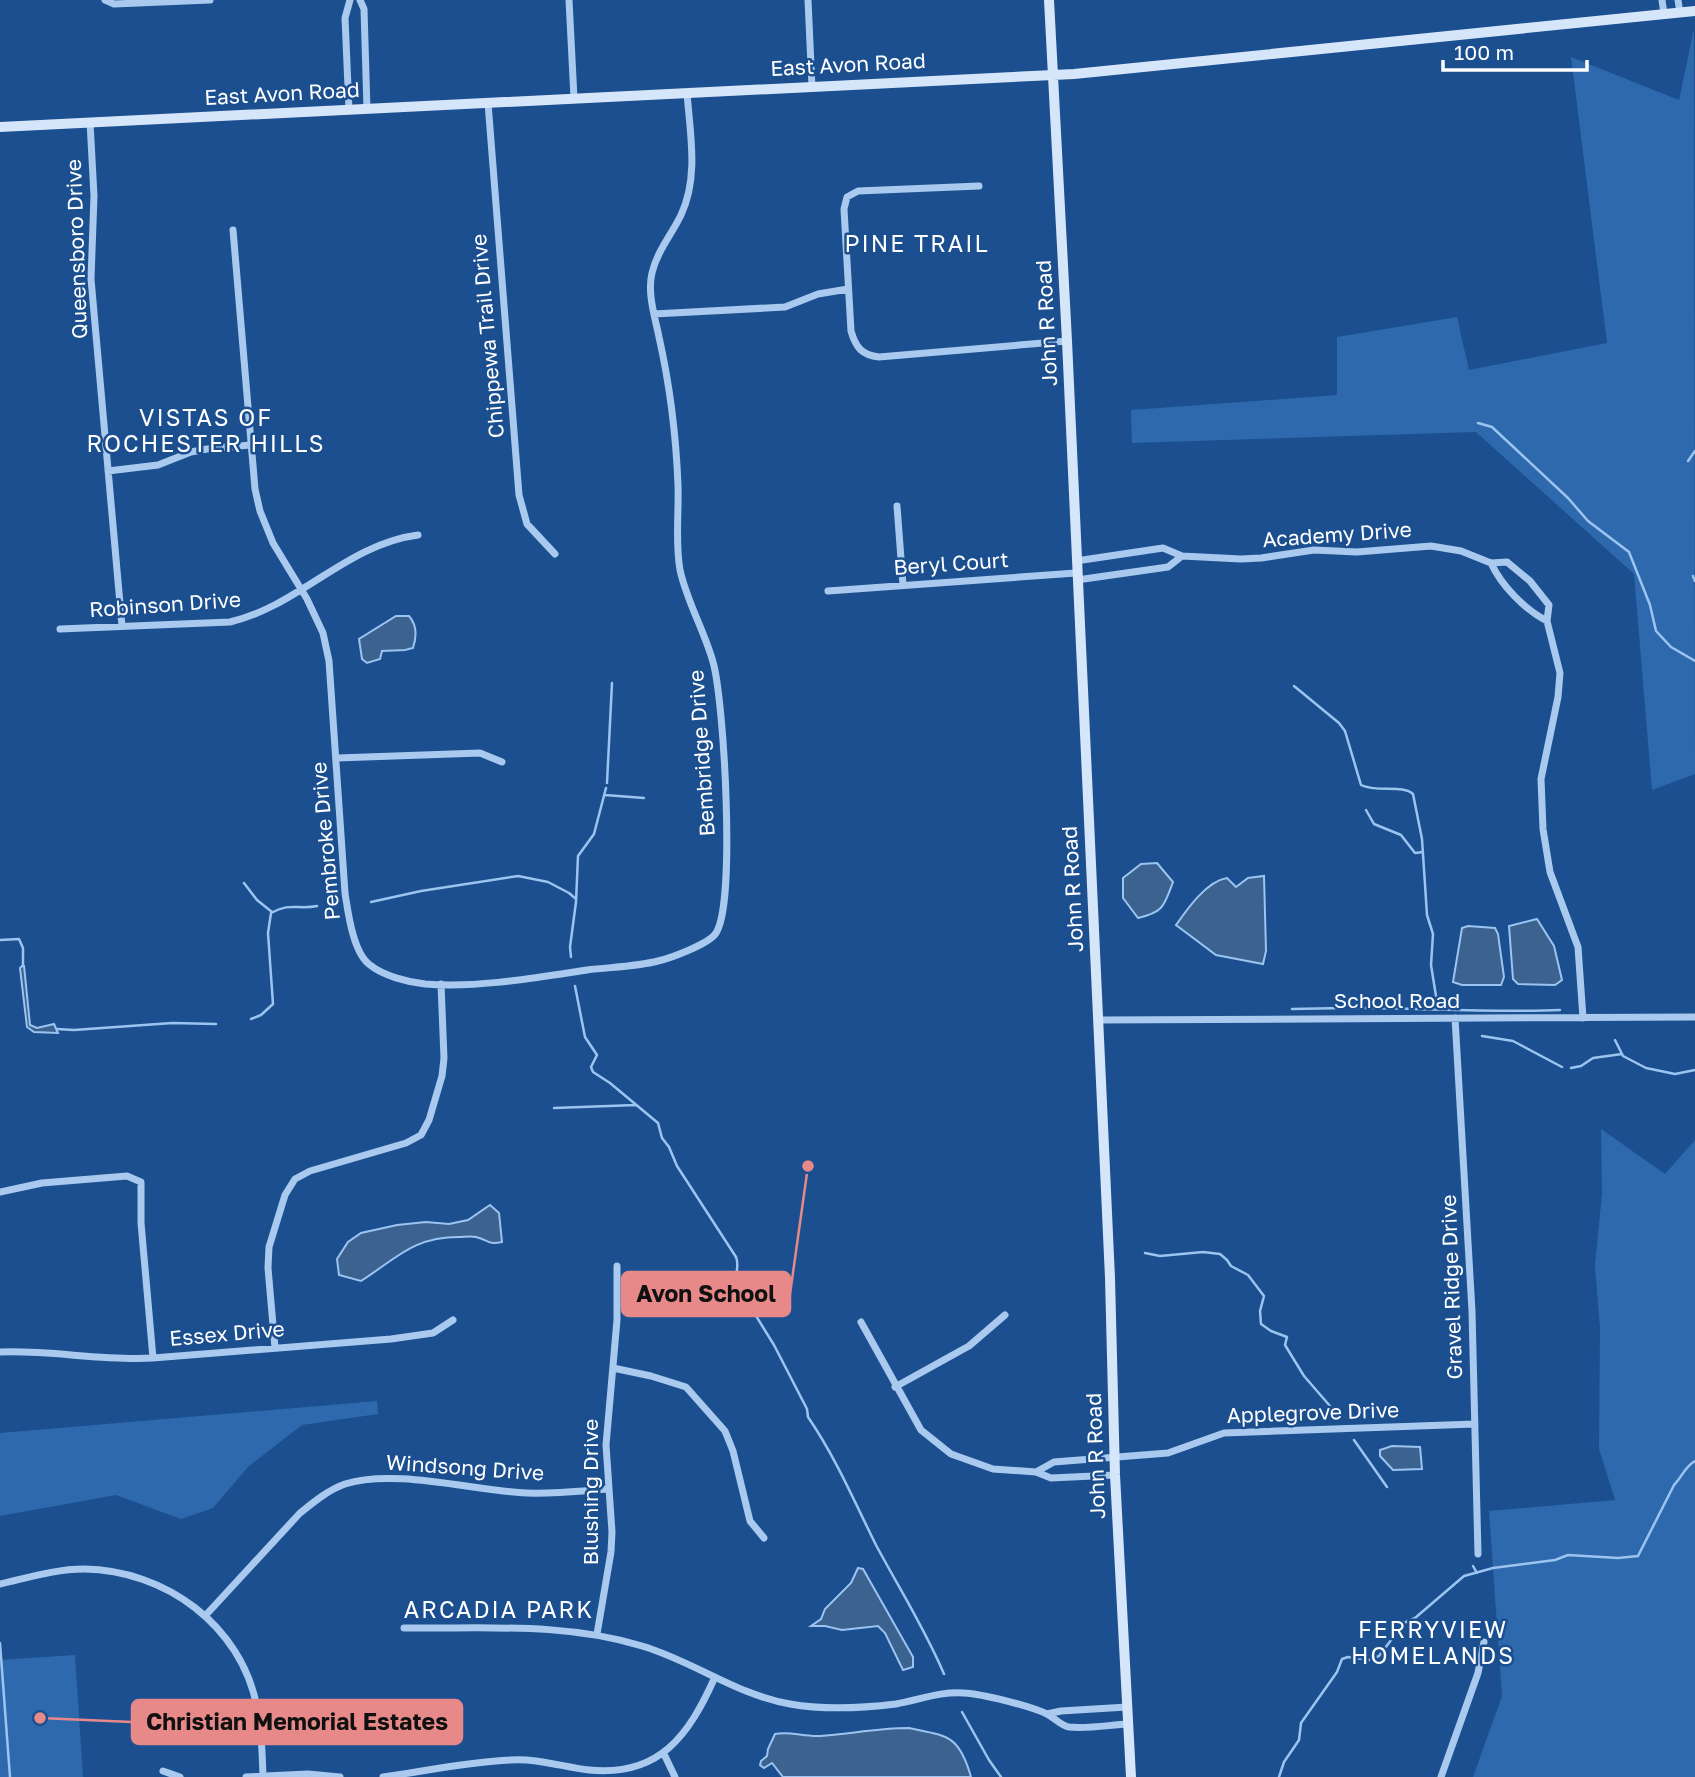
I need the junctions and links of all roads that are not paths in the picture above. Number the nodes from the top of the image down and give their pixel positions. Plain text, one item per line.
1 (105, 0) edge
2 (210, 0) edge
3 (350, 0) edge
4 (360, 0) edge
5 (569, 0) edge
6 (808, 0) edge
7 (1049, 0) edge
8 (1662, 0) edge
9 (1678, 0) edge
10 (1695, 11) edge
11 (1679, 13) junction
12 (1664, 14) junction
13 (1052, 75) junction
14 (812, 87) junction
15 (687, 93) junction
16 (574, 98) junction
17 (488, 103) junction
18 (367, 109) junction
19 (349, 110) junction
20 (90, 122) junction
21 (0, 127) edge
22 (979, 186) dead end
23 (233, 230) dead end
24 (848, 289) junction
25 (654, 314) junction
26 (1067, 341) junction
27 (250, 445) junction
28 (108, 471) junction
29 (897, 506) dead end
30 (418, 535) dead end
31 (555, 554) dead end
32 (1182, 556) junction
33 (1076, 561) junction
34 (1491, 563) junction
35 (1076, 577) junction
36 (903, 585) junction
37 (300, 589) junction
38 (828, 591) dead end
39 (1547, 621) junction
40 (122, 626) junction
41 (60, 629) dead end
42 (337, 758) junction
43 (502, 762) dead end
44 (441, 984) junction
45 (1695, 1017) edge
46 (1455, 1018) junction
47 (1583, 1018) junction
48 (1099, 1020) junction
49 (0, 1192) edge
50 (617, 1266) dead end
51 (1005, 1315) dead end
52 (453, 1320) dead end
53 (861, 1321) dead end
54 (275, 1348) junction
55 (0, 1352) edge
56 (153, 1358) junction
57 (612, 1368) junction
58 (895, 1387) junction
59 (1475, 1424) junction
60 (1115, 1457) junction
61 (1036, 1472) junction
62 (1115, 1475) junction
63 (608, 1489) junction
64 (764, 1538) dead end
65 (1478, 1554) dead end
66 (0, 1584) edge
67 (205, 1616) junction
68 (404, 1628) dead end
69 (597, 1634) junction
70 (1485, 1642) dead end
71 (715, 1677) junction
72 (1127, 1707) junction
73 (1047, 1714) junction
74 (1128, 1724) junction
75 (664, 1754) junction
76 (163, 1772) dead end
77 (263, 1776) edge
78 (180, 1777) edge
79 (246, 1777) edge
80 (340, 1777) edge
81 (383, 1777) edge
82 (675, 1777) edge
83 (1131, 1777) edge
84 (1441, 1777) edge

1 - 2 street
3 - 19 street
4 - 18 street
5 - 16 street
6 - 14 street
7 - 13 main road, John R Road
8 - 12 street
9 - 11 street
10 - 11 main road, East Avon Road
11 - 12 main road, East Avon Road
12 - 13 main road, East Avon Road
13 - 14 main road, East Avon Road
13 - 26 main road, John R Road
14 - 15 main road, East Avon Road
15 - 16 main road, East Avon Road
15 - 25 street, Bembridge Drive
16 - 17 main road, East Avon Road
17 - 18 main road, East Avon Road
17 - 31 street, Chippewa Trail Drive
18 - 19 main road, East Avon Road
19 - 20 main road, East Avon Road
20 - 21 main road, East Avon Road
20 - 28 street, Queensboro Drive
22 - 24 street
23 - 27 street, Pembroke Drive
24 - 25 street
24 - 26 street
25 - 44 street, Bembridge Drive
26 - 33 main road, John R Road
27 - 28 street
27 - 37 street, Pembroke Drive
28 - 40 street, Queensboro Drive
29 - 36 street
30 - 37 street, Robinson Drive
32 - 33 street, Academy Drive
32 - 34 street, Academy Drive
32 - 35 street, Academy Drive
33 - 35 main road, John R Road
34 - 39 street
34 - 39 street, Academy Drive
35 - 36 street, Beryl Court
35 - 48 main road, John R Road
36 - 38 street, Beryl Court
37 - 40 street, Robinson Drive
37 - 42 street, Pembroke Drive
39 - 47 street, Academy Drive
40 - 41 street, Robinson Drive
42 - 43 street
42 - 44 street, Pembroke Drive
44 - 54 street
45 - 47 street, School Road
46 - 47 street, School Road
46 - 48 street, School Road
46 - 59 street, Gravel Ridge Drive
48 - 60 main road, John R Road
49 - 56 street
50 - 57 street, Blushing Drive
51 - 58 street
52 - 54 street, Essex Drive
53 - 58 street
54 - 56 street, Essex Drive
55 - 56 street, Essex Drive
57 - 63 street, Blushing Drive
57 - 64 street
58 - 61 street
59 - 60 street, Applegrove Drive
59 - 65 street, Gravel Ridge Drive
60 - 61 street, Applegrove Drive
60 - 62 main road, John R Road
61 - 62 street
62 - 72 main road, John R Road
63 - 67 street, Windsong Drive
63 - 69 street, Blushing Drive
66 - 67 street
67 - 77 street
68 - 69 street
69 - 71 street
70 - 84 street
71 - 73 street
71 - 75 street
72 - 73 street
72 - 74 main road, John R Road
73 - 74 street
74 - 83 main road, John R Road
75 - 81 street
75 - 82 street
76 - 78 street
77 - 79 street
77 - 80 street

